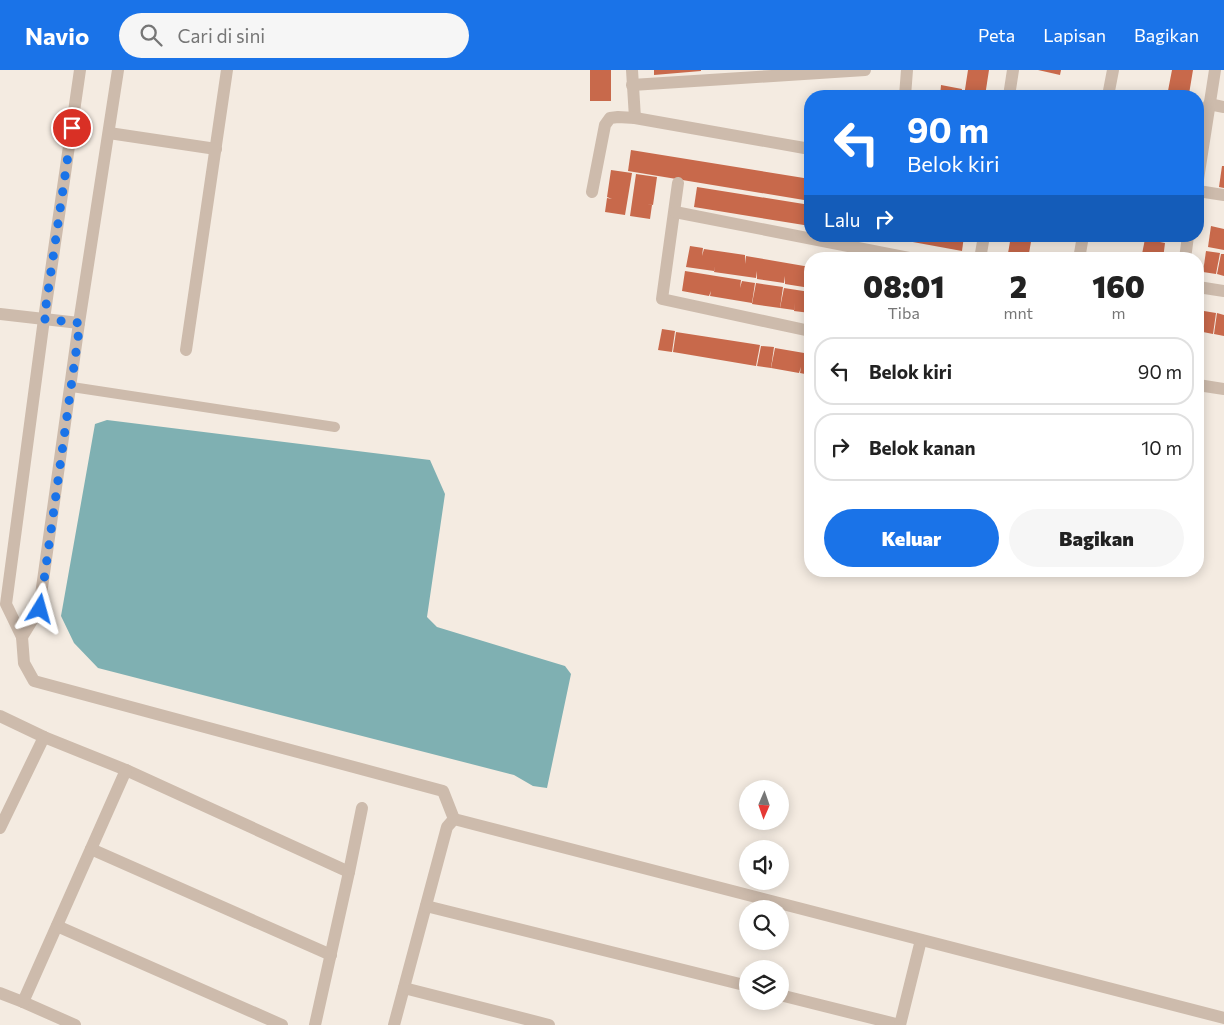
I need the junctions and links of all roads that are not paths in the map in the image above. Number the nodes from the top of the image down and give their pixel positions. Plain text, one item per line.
1 (80, 70) edge
2 (118, 70) edge
3 (227, 70) edge
4 (632, 70) edge
5 (865, 70) edge
6 (907, 70) edge
7 (1013, 70) edge
8 (1112, 70) edge
9 (1215, 70) edge
10 (632, 84) junction
11 (905, 90) edge
12 (1010, 90) edge
13 (1109, 90) edge
14 (1210, 104) junction
15 (1224, 107) edge
16 (635, 118) junction
17 (109, 133) junction
18 (1204, 142) edge
19 (804, 148) edge
20 (216, 149) junction
21 (678, 183) dead end
22 (1204, 191) edge
23 (592, 192) dead end
24 (1224, 195) edge
25 (675, 212) junction
26 (804, 237) edge
27 (828, 242) edge
28 (878, 252) edge
29 (1204, 288) edge
30 (1224, 291) edge
31 (0, 314) edge
32 (44, 319) junction
33 (80, 323) junction
34 (804, 330) edge
35 (186, 350) dead end
36 (1204, 386) edge
37 (72, 387) junction
38 (1224, 389) edge
39 (335, 427) dead end
40 (22, 637) junction
41 (0, 716) edge
42 (44, 737) junction
43 (126, 770) junction
44 (362, 808) dead end
45 (454, 820) junction
46 (0, 828) edge
47 (91, 849) junction
48 (349, 872) junction
49 (426, 906) junction
50 (57, 926) junction
51 (921, 940) junction
52 (331, 955) junction
53 (739, 984) edge
54 (404, 988) junction
55 (0, 994) edge
56 (789, 997) edge
57 (23, 1002) junction
58 (1221, 1020) edge
59 (75, 1025) edge
60 (282, 1025) edge
61 (315, 1025) edge
62 (394, 1025) edge
63 (549, 1025) edge
64 (900, 1025) edge

1 - 32 street
2 - 17 street
3 - 20 street
4 - 10 street
5 - 10 street
6 - 11 street
7 - 12 street
8 - 13 street
9 - 14 street
10 - 16 street
14 - 15 street
14 - 18 street
16 - 19 street
16 - 23 street
17 - 20 street
17 - 33 street
20 - 35 street
21 - 25 street
22 - 24 street
25 - 26 street
25 - 34 street
27 - 28 street
29 - 30 street
31 - 32 street
32 - 33 street
32 - 40 street
33 - 37 street
36 - 38 street
37 - 39 lane
37 - 40 street
40 - 45 street
41 - 42 street
42 - 43 street
42 - 46 street
43 - 47 street
43 - 48 street
44 - 48 street
45 - 49 street
45 - 51 street
47 - 50 street
47 - 52 street
48 - 52 street
49 - 53 street
49 - 54 street
50 - 57 street
50 - 60 street
51 - 58 street
51 - 64 street
52 - 61 street
54 - 62 street
54 - 63 street
55 - 57 street
56 - 64 street
57 - 59 street

